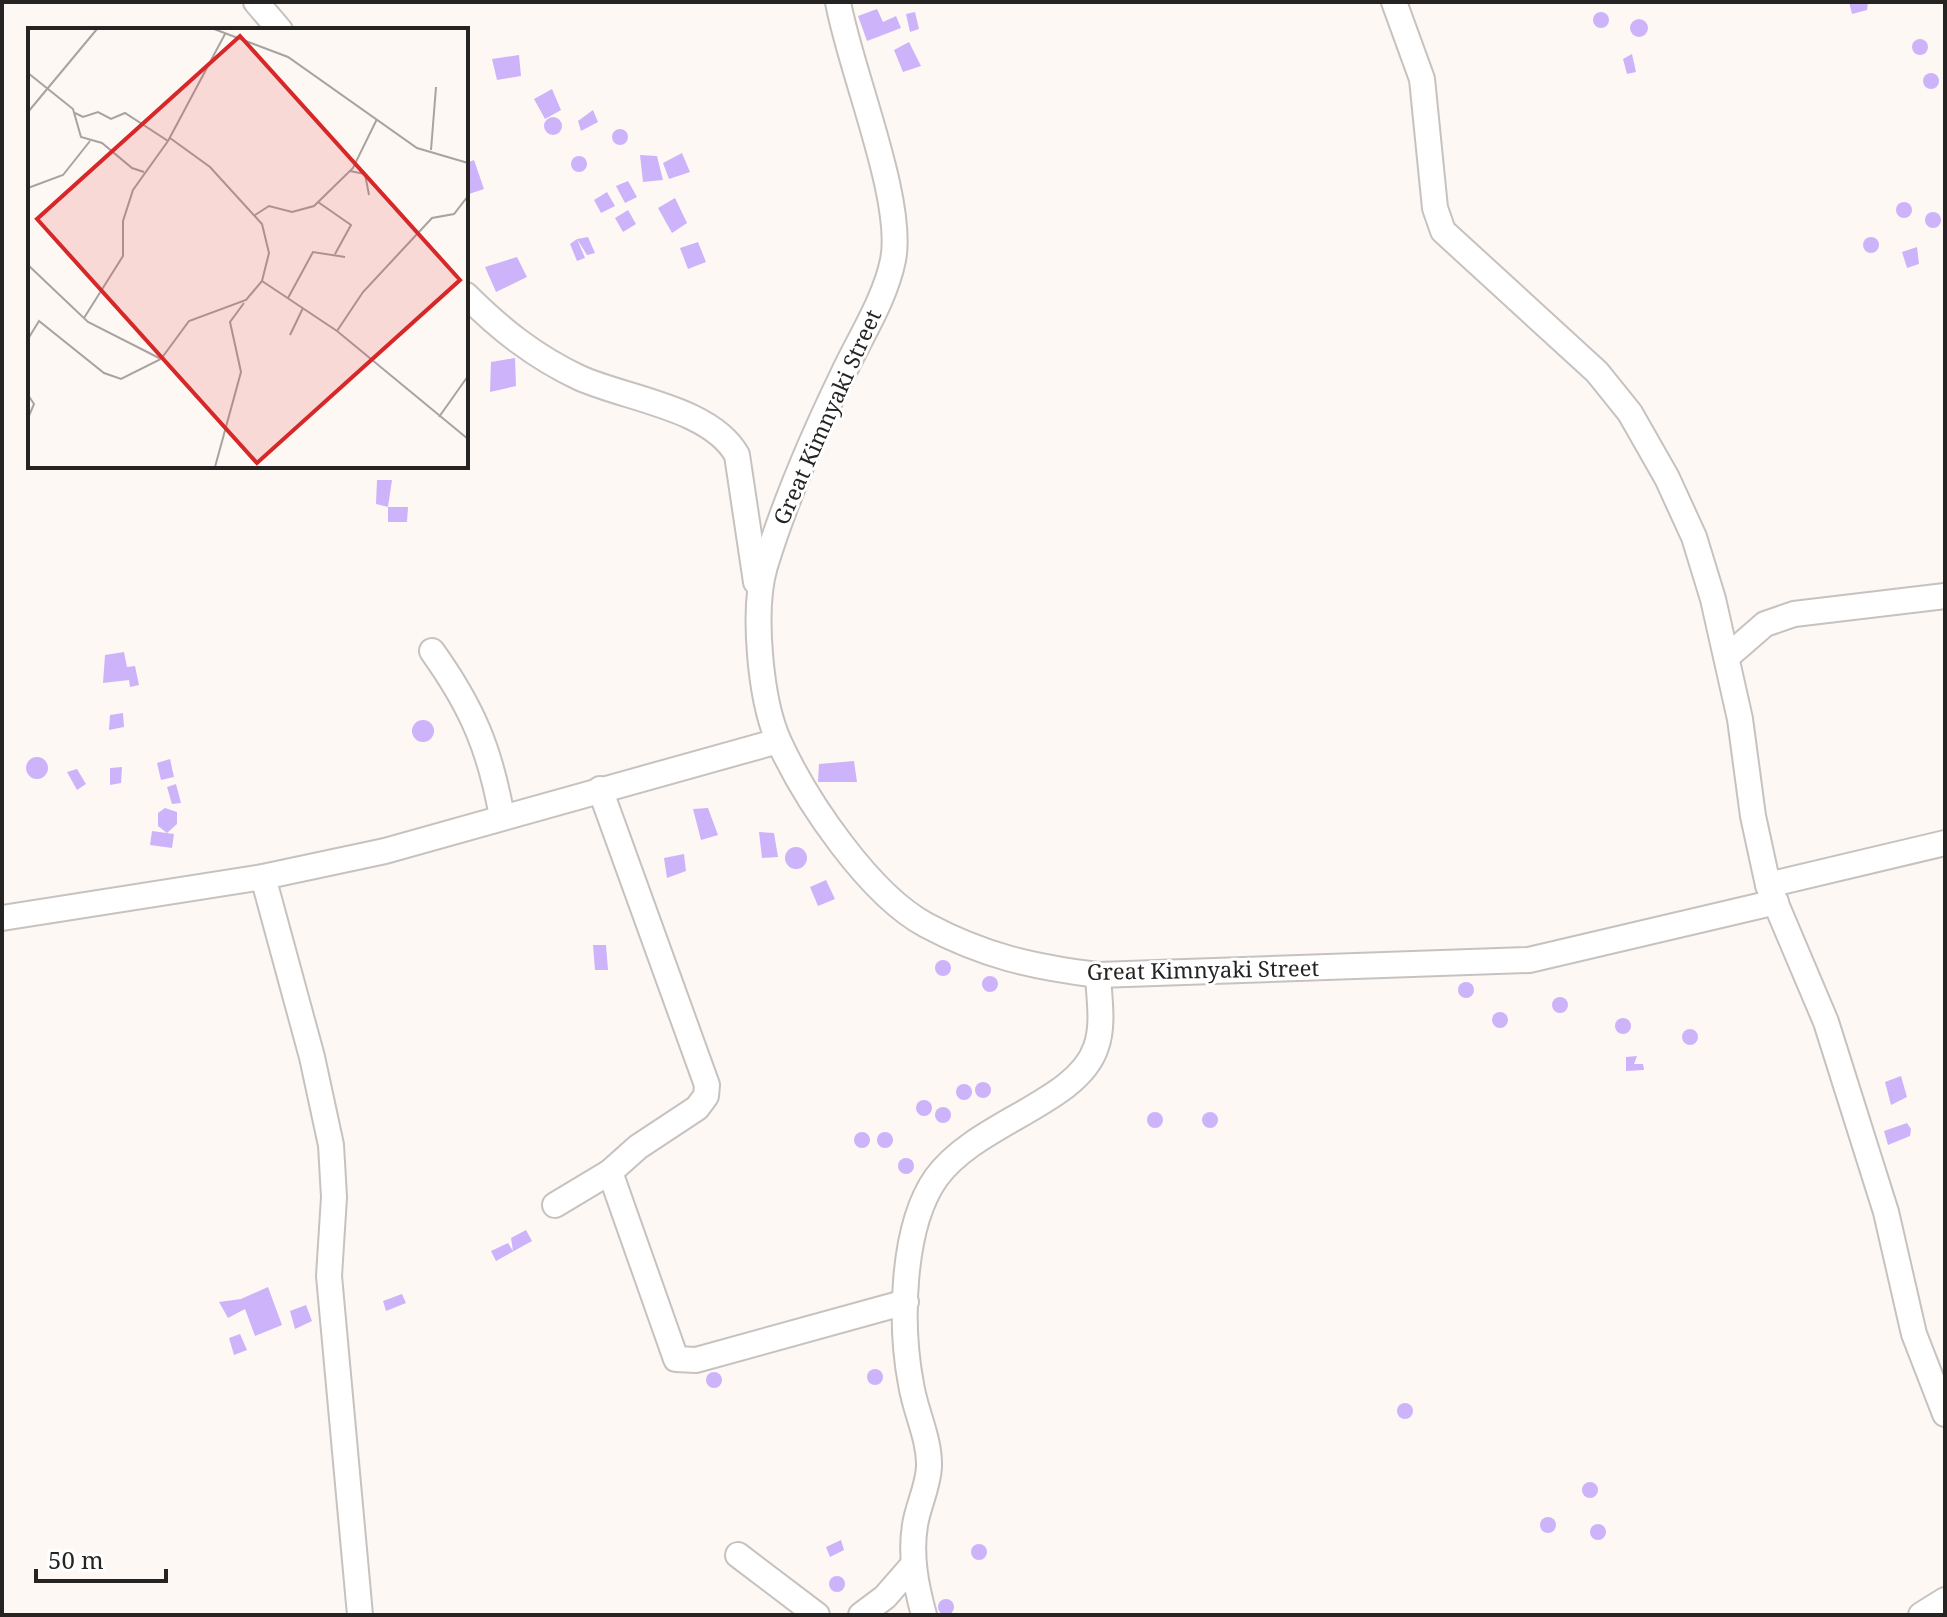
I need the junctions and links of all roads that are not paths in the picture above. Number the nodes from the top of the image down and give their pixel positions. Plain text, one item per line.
1 (256, 2) edge
2 (838, 2) edge
3 (1394, 2) edge
4 (278, 28) edge
5 (468, 297) edge
6 (1945, 596) edge
7 (758, 597) junction
8 (432, 651) dead end
9 (1727, 657) junction
10 (778, 741) junction
11 (600, 789) junction
12 (502, 817) junction
13 (1945, 843) edge
14 (263, 877) junction
15 (1772, 893) junction
16 (2, 918) edge
17 (1098, 975) junction
18 (610, 1172) junction
19 (555, 1205) dead end
20 (906, 1302) junction
21 (1945, 1414) edge
22 (738, 1555) dead end
23 (913, 1565) junction
24 (1945, 1600) edge
25 (360, 1615) edge
26 (817, 1615) edge
27 (861, 1615) edge
28 (924, 1615) edge
29 (1921, 1615) edge

1 - 4 street
2 - 7 street, Great Kimnyaki Street
3 - 9 street
5 - 7 street
6 - 9 street
7 - 10 street, Great Kimnyaki Street
8 - 12 street
9 - 15 street
10 - 11 street
10 - 17 street, Great Kimnyaki Street
11 - 12 street
11 - 18 street
12 - 14 street
13 - 15 street, Great Kimnyaki Street
14 - 16 street
14 - 25 street
15 - 17 street, Great Kimnyaki Street
15 - 21 street
17 - 20 street
18 - 19 street
18 - 20 street
20 - 23 street
22 - 26 street
23 - 27 street
23 - 28 street
24 - 29 street

